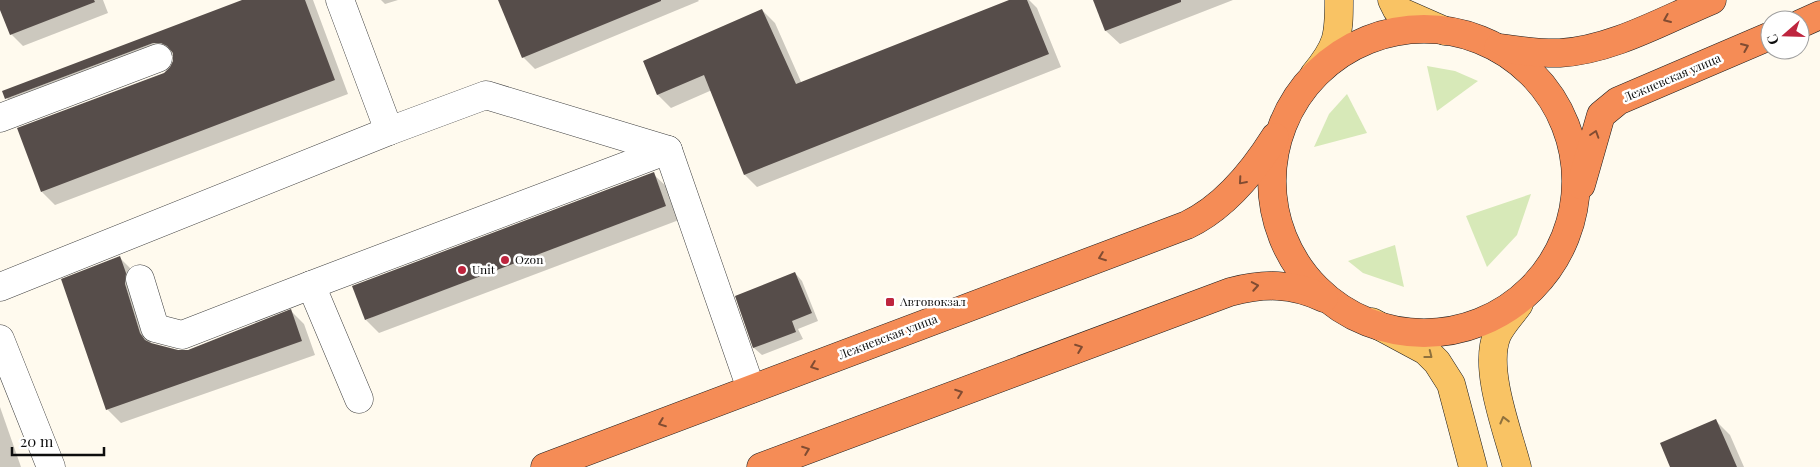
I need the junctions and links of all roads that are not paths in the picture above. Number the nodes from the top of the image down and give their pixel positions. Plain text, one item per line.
1 (340, 0) edge
2 (1339, 0) edge
3 (1392, 0) edge
4 (1712, 0) edge
5 (1445, 30) junction
6 (1760, 40) edge
7 (1497, 48) junction
8 (158, 58) dead end
9 (1314, 75) junction
10 (0, 118) edge
11 (1281, 127) junction
12 (389, 131) junction
13 (668, 150) junction
14 (1577, 198) junction
15 (140, 278) dead end
16 (311, 285) junction
17 (0, 287) edge
18 (1326, 299) junction
19 (1520, 304) junction
20 (1372, 322) junction
21 (0, 340) edge
22 (751, 389) junction
23 (359, 398) dead end
24 (51, 467) edge
25 (545, 467) edge
26 (761, 467) edge
27 (1473, 467) edge
28 (1516, 467) edge

1 - 12 street
2 - 9 main road
3 - 5 main road
4 -> 7 highway
5 - 7 highway
5 - 9 highway
14 -> 6 highway, Лежневская улица
7 - 14 highway
8 - 10 street
9 - 11 highway
11 - 18 highway
11 -> 22 highway, Лежневская улица
12 - 13 street
12 - 17 street
13 - 16 street
13 - 22 street
14 - 19 highway, Лежневская улица
15 - 16 street
16 - 23 street
18 - 20 highway
26 -> 18 highway
19 - 20 highway
28 -> 19 main road
20 -> 27 main road
21 - 24 street
22 -> 25 highway, Лежневская улица

